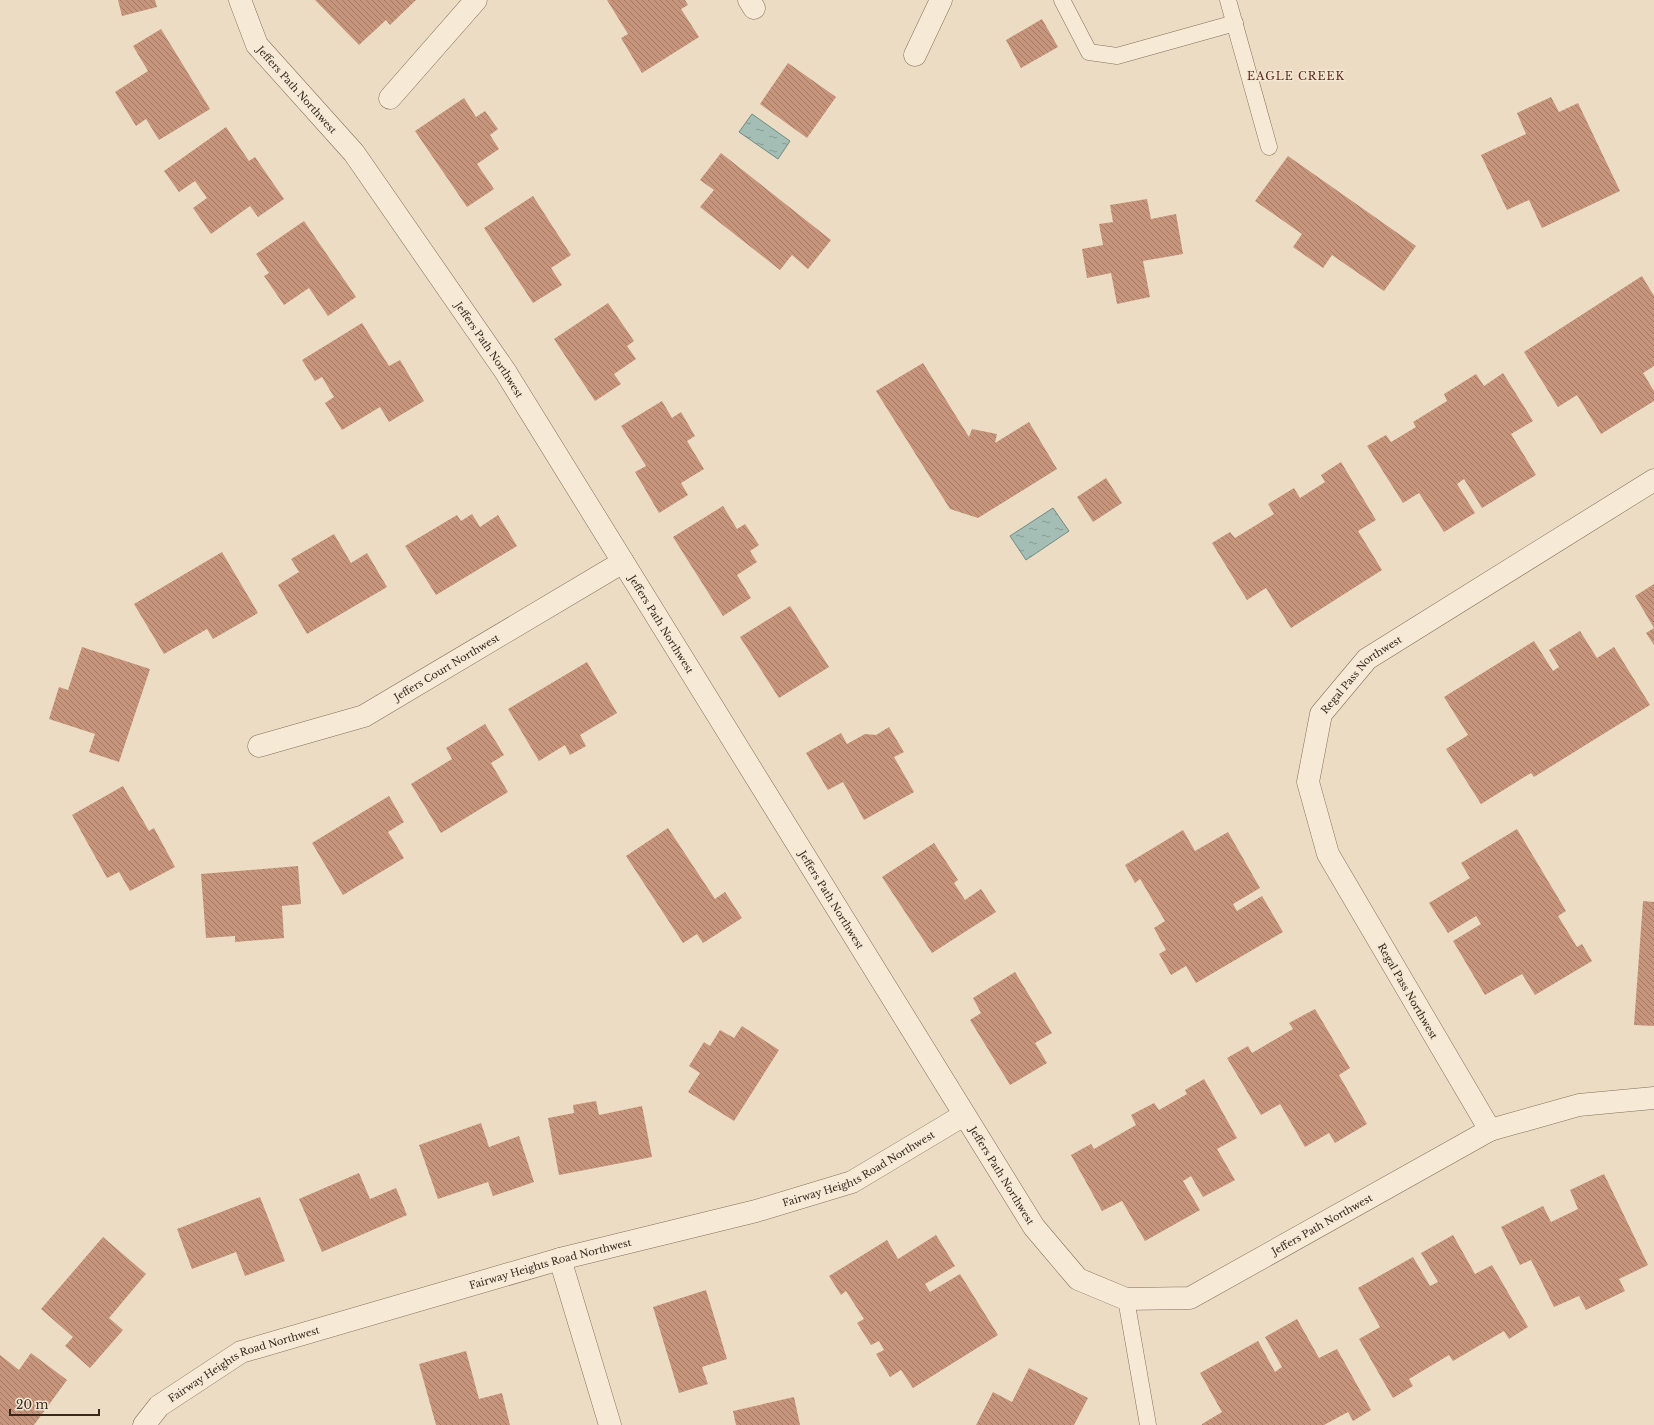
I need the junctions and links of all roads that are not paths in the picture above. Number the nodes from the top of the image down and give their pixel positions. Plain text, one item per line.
1 (240, 0) edge
2 (476, 0) edge
3 (941, 0) edge
4 (1062, 0) edge
5 (1228, 0) edge
6 (1235, 23) junction
7 (915, 56) dead end
8 (390, 98) dead end
9 (1268, 146) dead end
10 (1654, 480) edge
11 (623, 562) junction
12 (259, 746) dead end
13 (1654, 1098) edge
14 (964, 1114) junction
15 (1490, 1130) junction
16 (560, 1259) junction
17 (1126, 1299) junction
18 (144, 1425) edge
19 (610, 1425) edge
20 (1148, 1425) edge

1 - 11 street, Jeffers Path Northwest
2 - 8 street
3 - 7 street
4 - 6 lane
5 - 6 lane
6 - 9 lane
10 - 15 street, Regal Pass Northwest
11 - 12 street, Jeffers Court Northwest
11 - 14 street, Jeffers Path Northwest
13 - 15 street, Jeffers Path Northwest
14 - 16 street, Fairway Heights Road Northwest
14 - 17 street, Jeffers Path Northwest
15 - 17 street, Jeffers Path Northwest
16 - 18 street, Fairway Heights Road Northwest
16 - 19 street
17 - 20 lane

